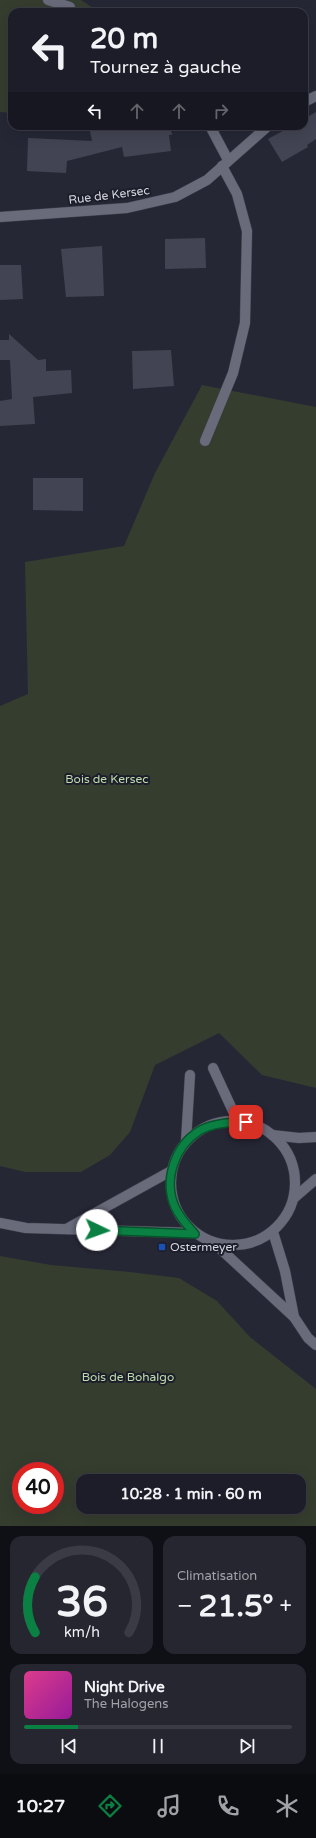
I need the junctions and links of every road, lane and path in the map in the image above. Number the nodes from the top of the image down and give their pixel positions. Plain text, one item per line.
1 (48, 0) edge
2 (70, 7) dead end
3 (212, 130) edge
4 (263, 130) edge
5 (225, 163) junction
6 (0, 217) edge
7 (205, 441) dead end
8 (213, 1068) dead end
9 (190, 1075) dead end
10 (238, 1122) junction
11 (272, 1135) junction
12 (316, 1137) edge
13 (186, 1141) junction
14 (171, 1171) junction
15 (316, 1179) edge
16 (294, 1198) junction
17 (0, 1223) edge
18 (68, 1229) junction
19 (273, 1232) junction
20 (195, 1234) junction
21 (214, 1243) junction
22 (294, 1317) junction
23 (316, 1345) edge

1 - 2 street
3 - 5 street
4 - 5 street, Rue de Kersec
5 - 6 street, Rue de Kersec
5 - 7 street
8 - 10 street
9 - 13 street
10 - 11 street
10 - 13 street
11 - 12 street
11 - 16 street
13 - 14 street
14 - 18 street
14 - 20 street
15 - 16 street
16 - 19 street
17 - 18 street
18 - 20 street
19 - 21 street
19 - 22 street
20 - 21 street
21 - 22 street
22 - 23 street

